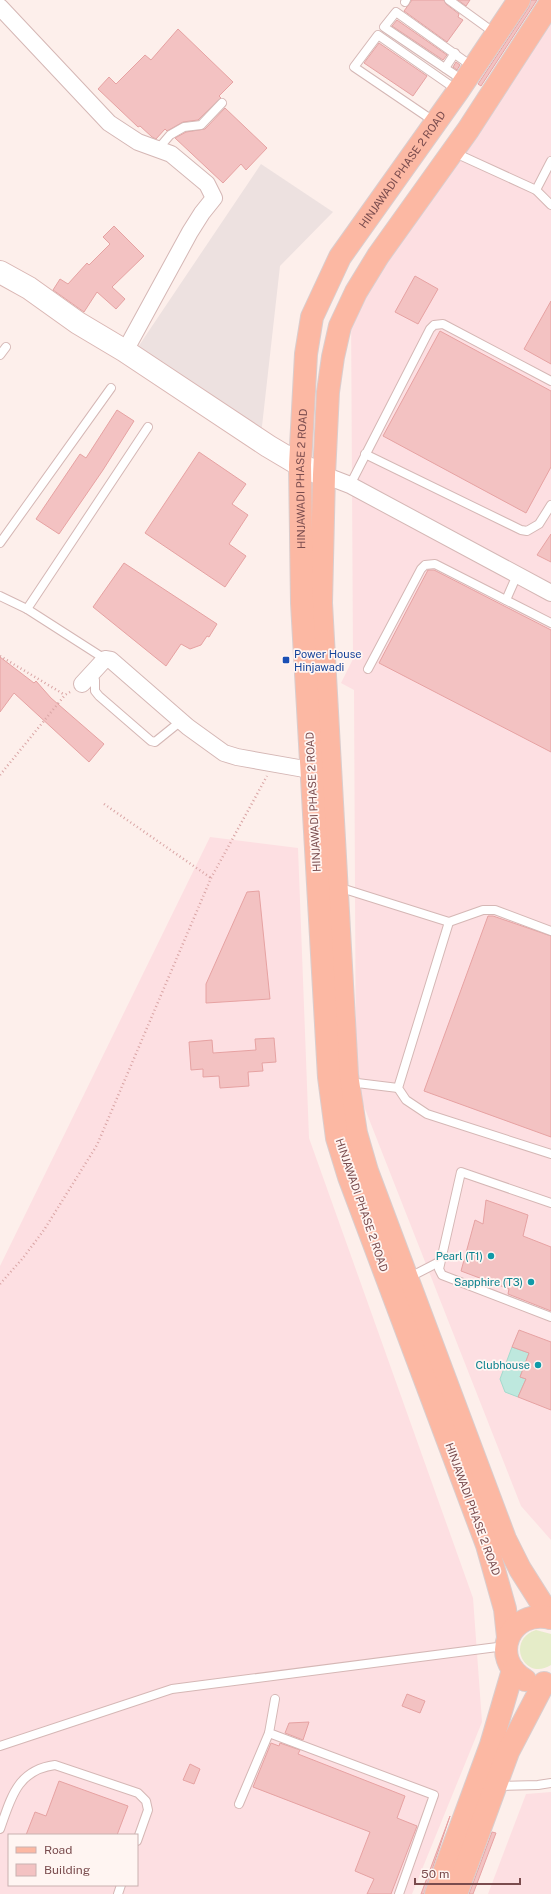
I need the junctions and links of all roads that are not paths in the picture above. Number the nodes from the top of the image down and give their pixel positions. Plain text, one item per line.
1 (449, 0) edge
2 (519, 0) edge
3 (551, 2) edge
4 (0, 7) edge
5 (497, 34) junction
6 (455, 53) junction
7 (445, 68) junction
8 (465, 80) junction
9 (222, 103) dead end
10 (436, 123) junction
11 (158, 149) junction
12 (453, 152) junction
13 (551, 161) edge
14 (536, 190) junction
15 (551, 205) edge
16 (0, 272) edge
17 (6, 347) dead end
18 (125, 351) junction
19 (0, 355) edge
20 (551, 381) edge
21 (111, 388) dead end
22 (148, 427) dead end
23 (365, 454) junction
24 (300, 465) junction
25 (324, 474) junction
26 (350, 485) junction
27 (551, 505) edge
28 (0, 543) edge
29 (517, 575) junction
30 (551, 593) edge
31 (0, 596) edge
32 (506, 600) junction
33 (27, 609) junction
34 (551, 624) edge
35 (105, 659) junction
36 (368, 669) dead end
37 (86, 680) joint
38 (181, 721) junction
39 (310, 770) junction
40 (337, 887) junction
41 (449, 922) junction
42 (551, 931) edge
43 (398, 1088) junction
44 (343, 1090) junction
45 (551, 1154) edge
46 (551, 1203) edge
47 (439, 1262) junction
48 (408, 1278) junction
49 (551, 1317) edge
50 (551, 1618) edge
51 (507, 1641) junction
52 (513, 1670) junction
53 (547, 1682) edge
54 (275, 1699) dead end
55 (269, 1733) junction
56 (0, 1746) edge
57 (551, 1783) edge
58 (496, 1786) junction
59 (240, 1804) dead end
60 (0, 1829) edge
61 (138, 1838) edge
62 (398, 1894) edge
63 (436, 1894) edge
64 (456, 1894) edge

1 - 5 lane
2 - 5 main road, HINJAWADI PHASE 2 ROAD
3 - 12 main road, HINJAWADI PHASE 2 ROAD
4 - 11 street
5 - 8 main road, HINJAWADI PHASE 2 ROAD
6 - 7 lane
6 - 7 lane
6 - 8 lane
7 - 8 lane
8 - 10 main road, HINJAWADI PHASE 2 ROAD
8 - 10 lane
9 - 11 lane
10 - 24 main road, HINJAWADI PHASE 2 ROAD
11 - 18 street
12 - 14 lane
12 - 25 main road, HINJAWADI PHASE 2 ROAD
13 - 14 lane
14 - 15 lane
16 - 18 street
17 - 19 lane
18 - 24 street
20 - 23 lane
21 - 28 lane
22 - 33 lane
23 - 26 lane
23 - 27 lane
24 - 25 street
24 - 39 main road, HINJAWADI PHASE 2 ROAD
25 - 26 street
25 - 40 main road, HINJAWADI PHASE 2 ROAD
26 - 29 street
29 - 30 street
29 - 32 lane
31 - 33 lane
32 - 34 lane
32 - 36 lane
33 - 35 lane
35 - 37 street
35 - 38 street
37 - 38 lane
38 - 39 street
39 - 44 main road, HINJAWADI PHASE 2 ROAD
40 - 41 lane
40 - 44 main road, HINJAWADI PHASE 2 ROAD
41 - 42 lane
41 - 43 lane
43 - 44 lane
43 - 45 lane
44 - 48 main road, HINJAWADI PHASE 2 ROAD
44 - 51 main road, HINJAWADI PHASE 2 ROAD
46 - 47 lane
47 - 48 lane
47 - 49 lane
48 - 50 main road, HINJAWADI PHASE 2 ROAD
50 - 51 main road
51 - 52 main road, HINJAWADI PHASE 2 ROAD
51 - 56 lane
52 - 53 main road
52 - 63 main road
53 - 58 main road
54 - 55 lane
55 - 59 lane
55 - 62 lane
57 - 58 lane
58 - 64 main road
60 - 61 lane

